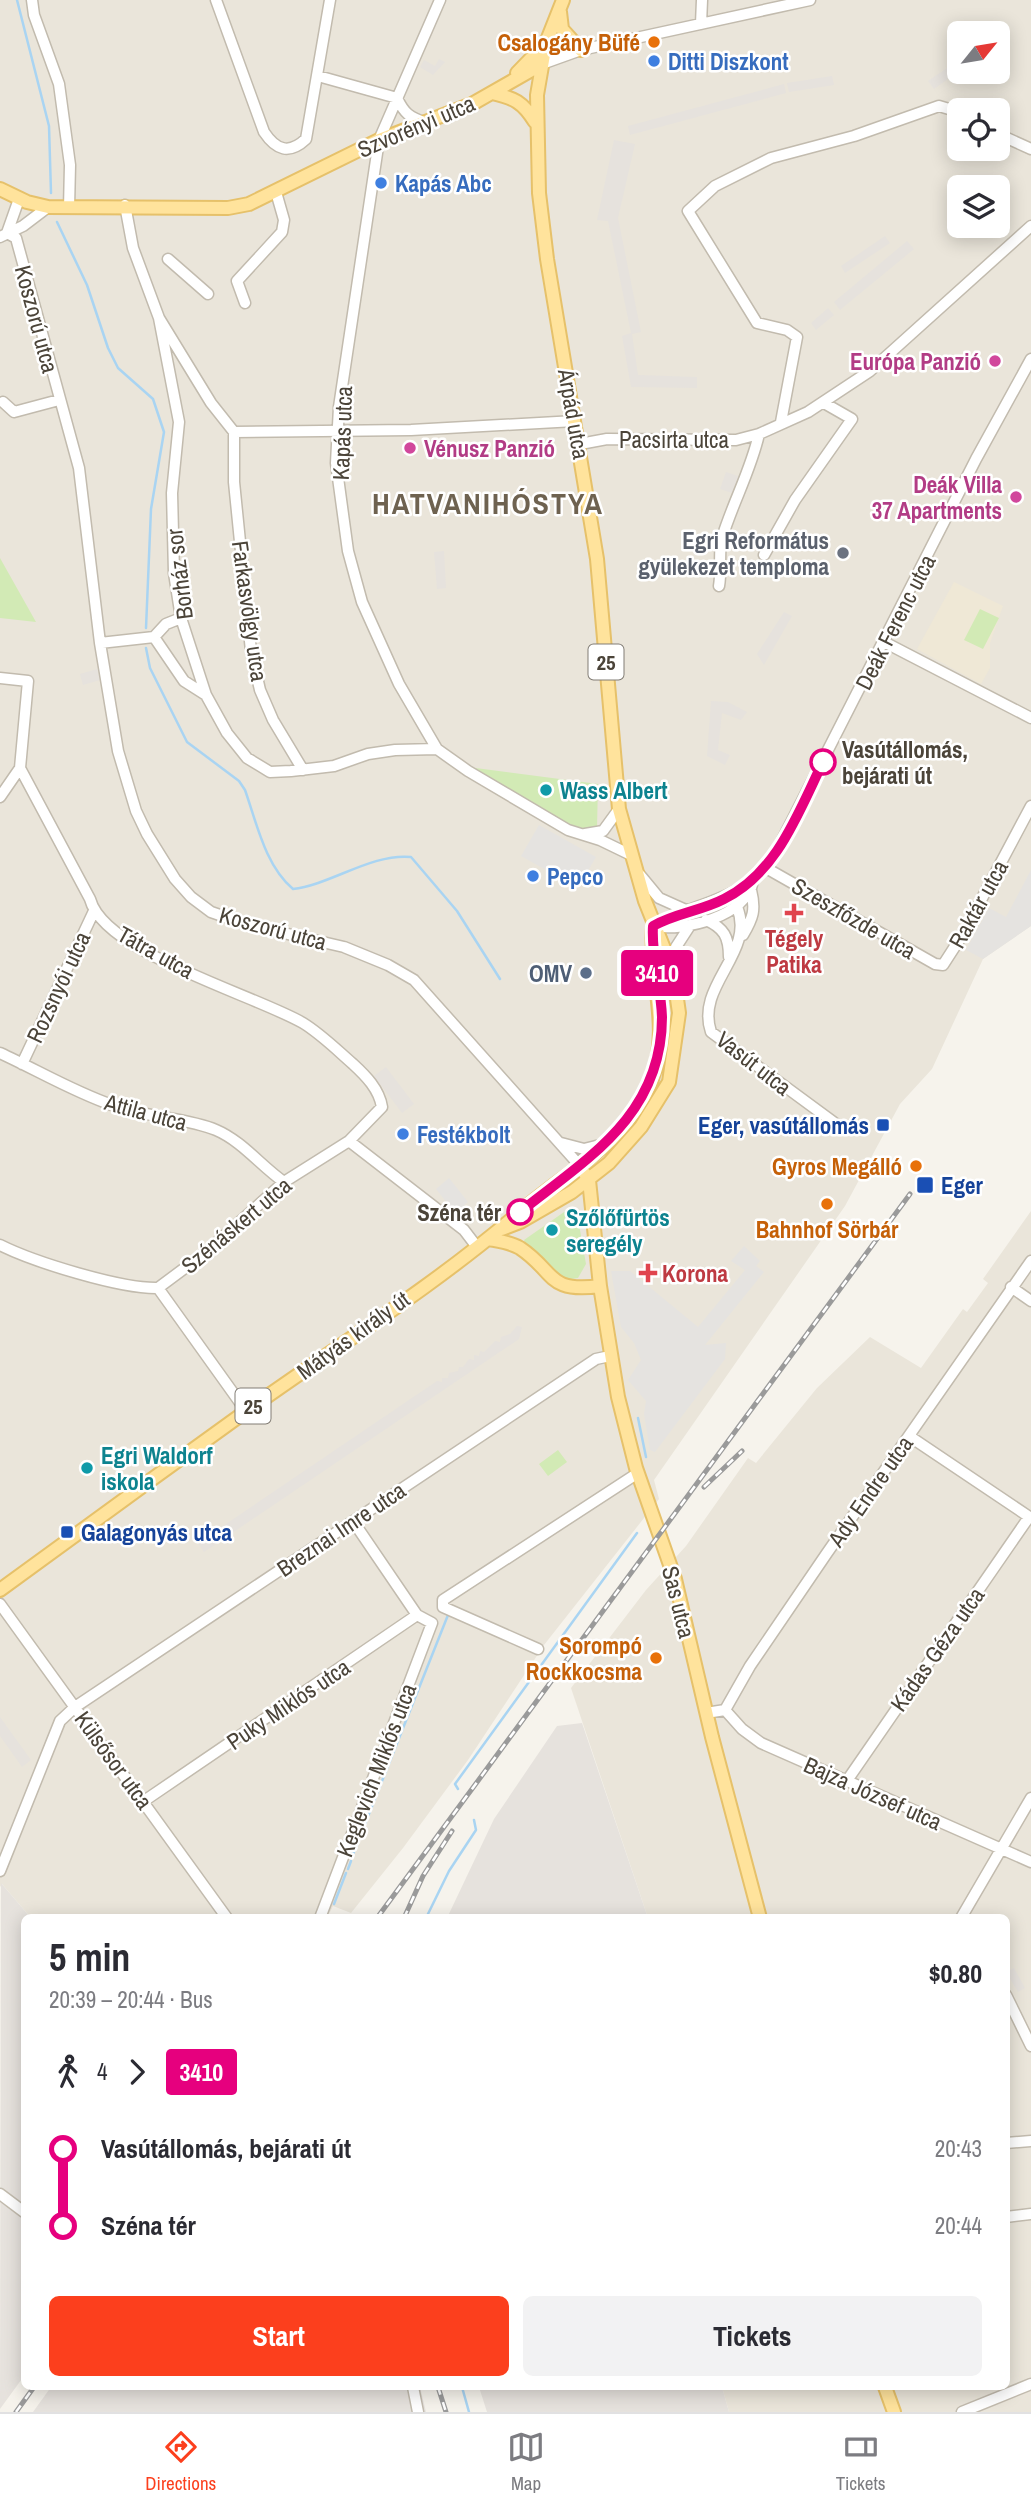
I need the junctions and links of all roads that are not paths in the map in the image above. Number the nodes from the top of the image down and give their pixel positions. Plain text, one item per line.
1 (32, 0) edge
2 (216, 0) edge
3 (330, 0) edge
4 (440, 0) edge
5 (702, 0) edge
6 (810, 0) edge
7 (561, 4) edge
8 (701, 24) junction
9 (547, 43) junction
10 (581, 50) junction
11 (542, 64) junction
12 (318, 76) junction
13 (510, 80) junction
14 (492, 93) junction
15 (397, 98) junction
16 (947, 109) edge
17 (425, 122) junction
18 (536, 123) junction
19 (1010, 139) edge
20 (379, 140) junction
21 (1031, 149) edge
22 (0, 189) edge
23 (276, 192) junction
24 (23, 201) junction
25 (125, 205) junction
26 (48, 206) junction
27 (69, 208) junction
28 (23, 226) junction
29 (1031, 226) edge
30 (8, 236) edge
31 (168, 259) dead end
32 (208, 294) dead end
33 (246, 303) dead end
34 (159, 318) junction
35 (1031, 359) edge
36 (59, 400) junction
37 (3, 402) dead end
38 (824, 403) junction
39 (575, 421) junction
40 (781, 422) junction
41 (337, 431) junction
42 (234, 432) junction
43 (759, 434) junction
44 (579, 444) junction
45 (764, 555) dead end
46 (719, 586) dead end
47 (181, 618) junction
48 (154, 637) junction
49 (884, 642) junction
50 (100, 643) junction
51 (0, 678) edge
52 (206, 695) junction
53 (1031, 719) edge
54 (437, 749) junction
55 (20, 768) junction
56 (303, 770) junction
57 (0, 797) edge
58 (1031, 806) edge
59 (619, 809) junction
60 (583, 834) junction
61 (633, 860) junction
62 (766, 868) junction
63 (750, 886) junction
64 (721, 901) junction
65 (737, 907) junction
66 (94, 911) junction
67 (688, 911) junction
68 (706, 920) junction
69 (653, 926) junction
70 (689, 927) junction
71 (741, 937) junction
72 (729, 960) junction
73 (943, 965) joint
74 (673, 971) junction
75 (0, 1053) edge
76 (22, 1063) junction
77 (836, 1124) dead end
78 (349, 1142) junction
79 (561, 1143) junction
80 (606, 1143) junction
81 (580, 1166) junction
82 (589, 1180) junction
83 (284, 1182) junction
84 (520, 1222) junction
85 (502, 1229) junction
86 (482, 1243) junction
87 (0, 1245) edge
88 (521, 1249) junction
89 (1031, 1261) edge
90 (600, 1286) junction
91 (1011, 1287) junction
92 (158, 1288) junction
93 (1031, 1301) edge
94 (610, 1356) junction
95 (246, 1411) junction
96 (909, 1436) junction
97 (638, 1473) junction
98 (1030, 1518) edge
99 (353, 1521) junction
100 (0, 1590) edge
101 (0, 1604) edge
102 (417, 1615) junction
103 (538, 1648) dead end
104 (75, 1707) junction
105 (725, 1710) junction
106 (706, 1713) junction
107 (846, 1782) junction
108 (1031, 1798) edge
109 (144, 1801) junction
110 (1000, 1850) junction
111 (1031, 1862) edge
112 (0, 1871) edge
113 (224, 1914) edge
114 (322, 1914) edge
115 (759, 1914) edge
116 (963, 1914) edge
117 (1010, 2002) edge
118 (1031, 2046) edge
119 (1031, 2141) edge
120 (1010, 2143) edge
121 (0, 2194) edge
122 (21, 2210) edge
123 (1031, 2214) edge
124 (1010, 2217) edge
125 (1031, 2384) edge
126 (414, 2390) edge
127 (886, 2390) edge
128 (418, 2412) edge
129 (894, 2412) edge
130 (962, 2412) edge

1 - 27 street
2 - 12 street
3 - 12 street
4 - 15 street, Kapás utca
5 - 8 street
6 - 8 street, Szvorényi utca
7 - 9 main road, 25
7 - 10 main road
8 - 10 street, Szvorényi utca
9 - 11 main road, 25
9 - 13 main road
10 - 11 street, Szvorényi utca
11 - 13 main road, Szvorényi utca
11 - 18 main road, Árpád utca / 25
12 - 15 street
13 - 14 main road, Szvorényi utca
14 - 17 main road, Szvorényi utca
14 - 18 main road
15 - 17 street
15 - 20 street, Kapás utca
16 - 40 street
17 - 20 main road, Szvorényi utca
18 - 39 main road, Árpád utca / 25
19 - 21 street
20 - 23 main road, Szvorényi utca
20 - 41 street, Kapás utca
22 - 24 main road, Szvorényi utca
23 - 25 main road, Szvorényi utca
23 - 33 street
24 - 26 main road, Szvorényi utca
24 - 28 street
24 - 30 street
25 - 27 main road, Szvorényi utca
25 - 34 street
26 - 27 main road, Szvorényi utca
26 - 28 street
28 - 30 street
29 - 38 street, Pacsirta utca
30 - 36 street, Koszorú utca
31 - 32 street
34 - 42 street
34 - 47 street, Borház sor
35 - 49 street, Deák Ferenc utca
36 - 37 street, Koszorú utca
36 - 50 street, Koszorú utca
38 - 40 street, Pacsirta utca
38 - 45 street
39 - 41 street
39 - 44 main road, Árpád utca / 25
40 - 43 street, Pacsirta utca
41 - 42 street
41 - 54 street, Kapás utca
42 - 56 street, Farkasvölgy utca
43 - 44 street, Pacsirta utca
43 - 46 street
44 - 59 main road, Árpád utca / 25
47 - 48 street
47 - 52 street, Borház sor
48 - 50 street
48 - 52 street
49 - 53 street
49 - 62 street, Deák Ferenc utca
50 - 79 street, Koszorú utca
51 - 55 street
52 - 56 street, Borház sor
54 - 56 street
54 - 60 street
55 - 57 street
55 - 66 street, Tátra utca
58 - 73 street, Raktár utca
59 - 60 street
59 - 61 main road, Árpád utca / 25
60 - 61 street
61 - 67 street
61 - 69 main road, Árpád utca / 25
62 - 63 street, Deák Ferenc utca
62 - 73 street, Szeszfőzde utca
63 - 64 street, Deák Ferenc utca
63 - 65 street
63 - 71 street, Vasút utca
64 - 65 street
64 - 67 street, Deák Ferenc utca
65 - 68 street
65 - 71 street
66 - 76 street, Rozsnyói utca
66 - 78 street, Tátra utca
67 - 69 street, Deák Ferenc utca
68 - 70 street
68 - 72 street
69 - 70 street
69 - 74 main road, Mátyás király út / 25
69 - 80 main road, Mátyás király út / 25
70 - 74 street
71 - 72 street, Vasút utca
72 - 77 street, Vasút utca
74 - 82 main road, Mátyás király út / 25
75 - 76 street, Attila utca
76 - 83 street, Attila utca
78 - 83 street, Szénáskert utca
78 - 86 street
79 - 80 street
79 - 81 street, Koszorú utca
80 - 81 main road, Mátyás király út / 25
81 - 82 main road, Sas utca
81 - 85 main road, Mátyás király út / 25
82 - 84 main road, Mátyás király út / 25
82 - 90 main road, Sas utca
83 - 92 street, Szénáskert utca
84 - 85 main road, Mátyás király út / 25
84 - 88 main road
85 - 86 main road, Mátyás király út / 25
86 - 88 main road
86 - 95 main road, Mátyás király út / 25
87 - 92 street
88 - 90 main road
89 - 91 street, Ady Endre utca
90 - 94 main road, Sas utca
91 - 93 street
91 - 96 street, Ady Endre utca
92 - 95 street
94 - 97 main road, Sas utca
94 - 99 street, Breznai Imre utca
95 - 100 main road, Mátyás király út / 25
96 - 98 street
96 - 105 street, Ady Endre utca
97 - 103 street
97 - 106 main road, Sas utca
98 - 107 street, Kádas Géza utca
99 - 102 street
99 - 104 street, Breznai Imre utca
101 - 104 street, Külsősor utca
102 - 109 street, Puky Miklós utca
102 - 114 street, Keglevich Miklós utca
104 - 109 street, Külsősor utca
104 - 112 street
105 - 106 street
105 - 107 street, Bajza József utca
106 - 115 main road, Sas utca
107 - 110 street, Bajza József utca
108 - 110 street
109 - 113 street, Külsősor utca
110 - 111 street, Bajza József utca
110 - 116 street
117 - 118 street
119 - 120 street
121 - 122 street
123 - 124 street
125 - 130 street
126 - 128 street
127 - 129 main road

